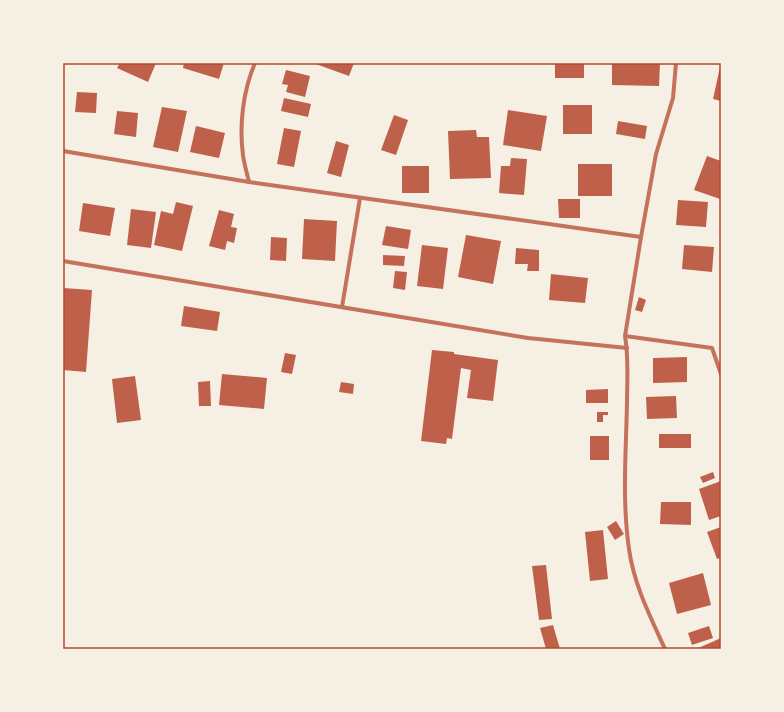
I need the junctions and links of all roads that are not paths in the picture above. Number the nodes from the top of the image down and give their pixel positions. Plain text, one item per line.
1 (255, 63) edge
2 (676, 63) edge
3 (63, 151) edge
4 (249, 182) junction
5 (360, 198) junction
6 (641, 237) junction
7 (63, 262) edge
8 (342, 307) junction
9 (625, 336) junction
10 (627, 348) junction
11 (721, 374) edge
12 (665, 649) edge

1 - 4 street
2 - 6 street
3 - 4 street
4 - 5 street
5 - 6 street
5 - 8 street
6 - 9 street
7 - 8 street
8 - 10 street
9 - 10 street
9 - 11 street
10 - 12 street

